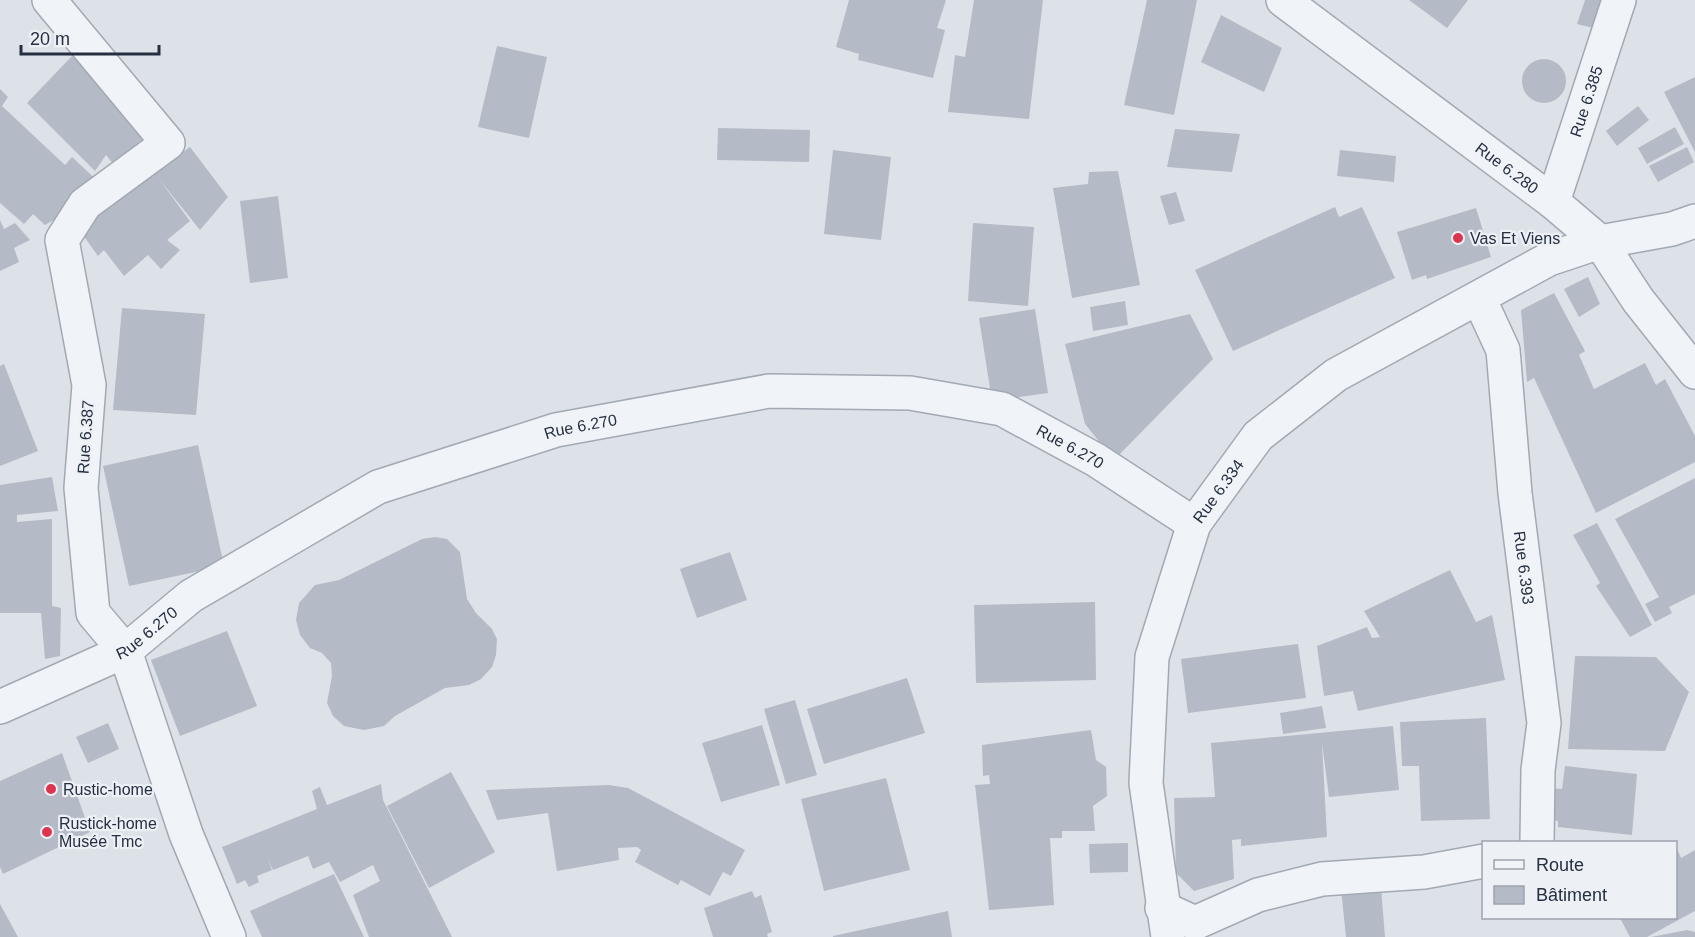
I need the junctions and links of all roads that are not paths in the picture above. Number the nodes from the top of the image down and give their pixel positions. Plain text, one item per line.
1 (49, 0) edge
2 (1283, 0) edge
3 (1619, 0) edge
4 (1553, 202) junction
5 (1695, 221) edge
6 (1600, 242) junction
7 (1479, 298) junction
8 (1695, 372) edge
9 (1194, 524) junction
10 (124, 651) junction
11 (0, 706) edge
12 (1537, 841) edge
13 (1482, 861) edge
14 (1165, 922) edge
15 (229, 937) edge

1 - 10 street, Rue 6.387
2 - 4 street, Rue 6.280
3 - 4 street, Rue 6.385
4 - 6 street, Rue 6.280
5 - 6 street, Rue 6.334
6 - 7 street, Rue 6.334
6 - 8 street, Rue 6.280
7 - 9 street, Rue 6.334
7 - 12 street, Rue 6.393
9 - 10 street, Rue 6.270
9 - 14 street, Rue 6.334
10 - 11 street, Rue 6.270
10 - 15 street, Rue 6.387
13 - 14 street

